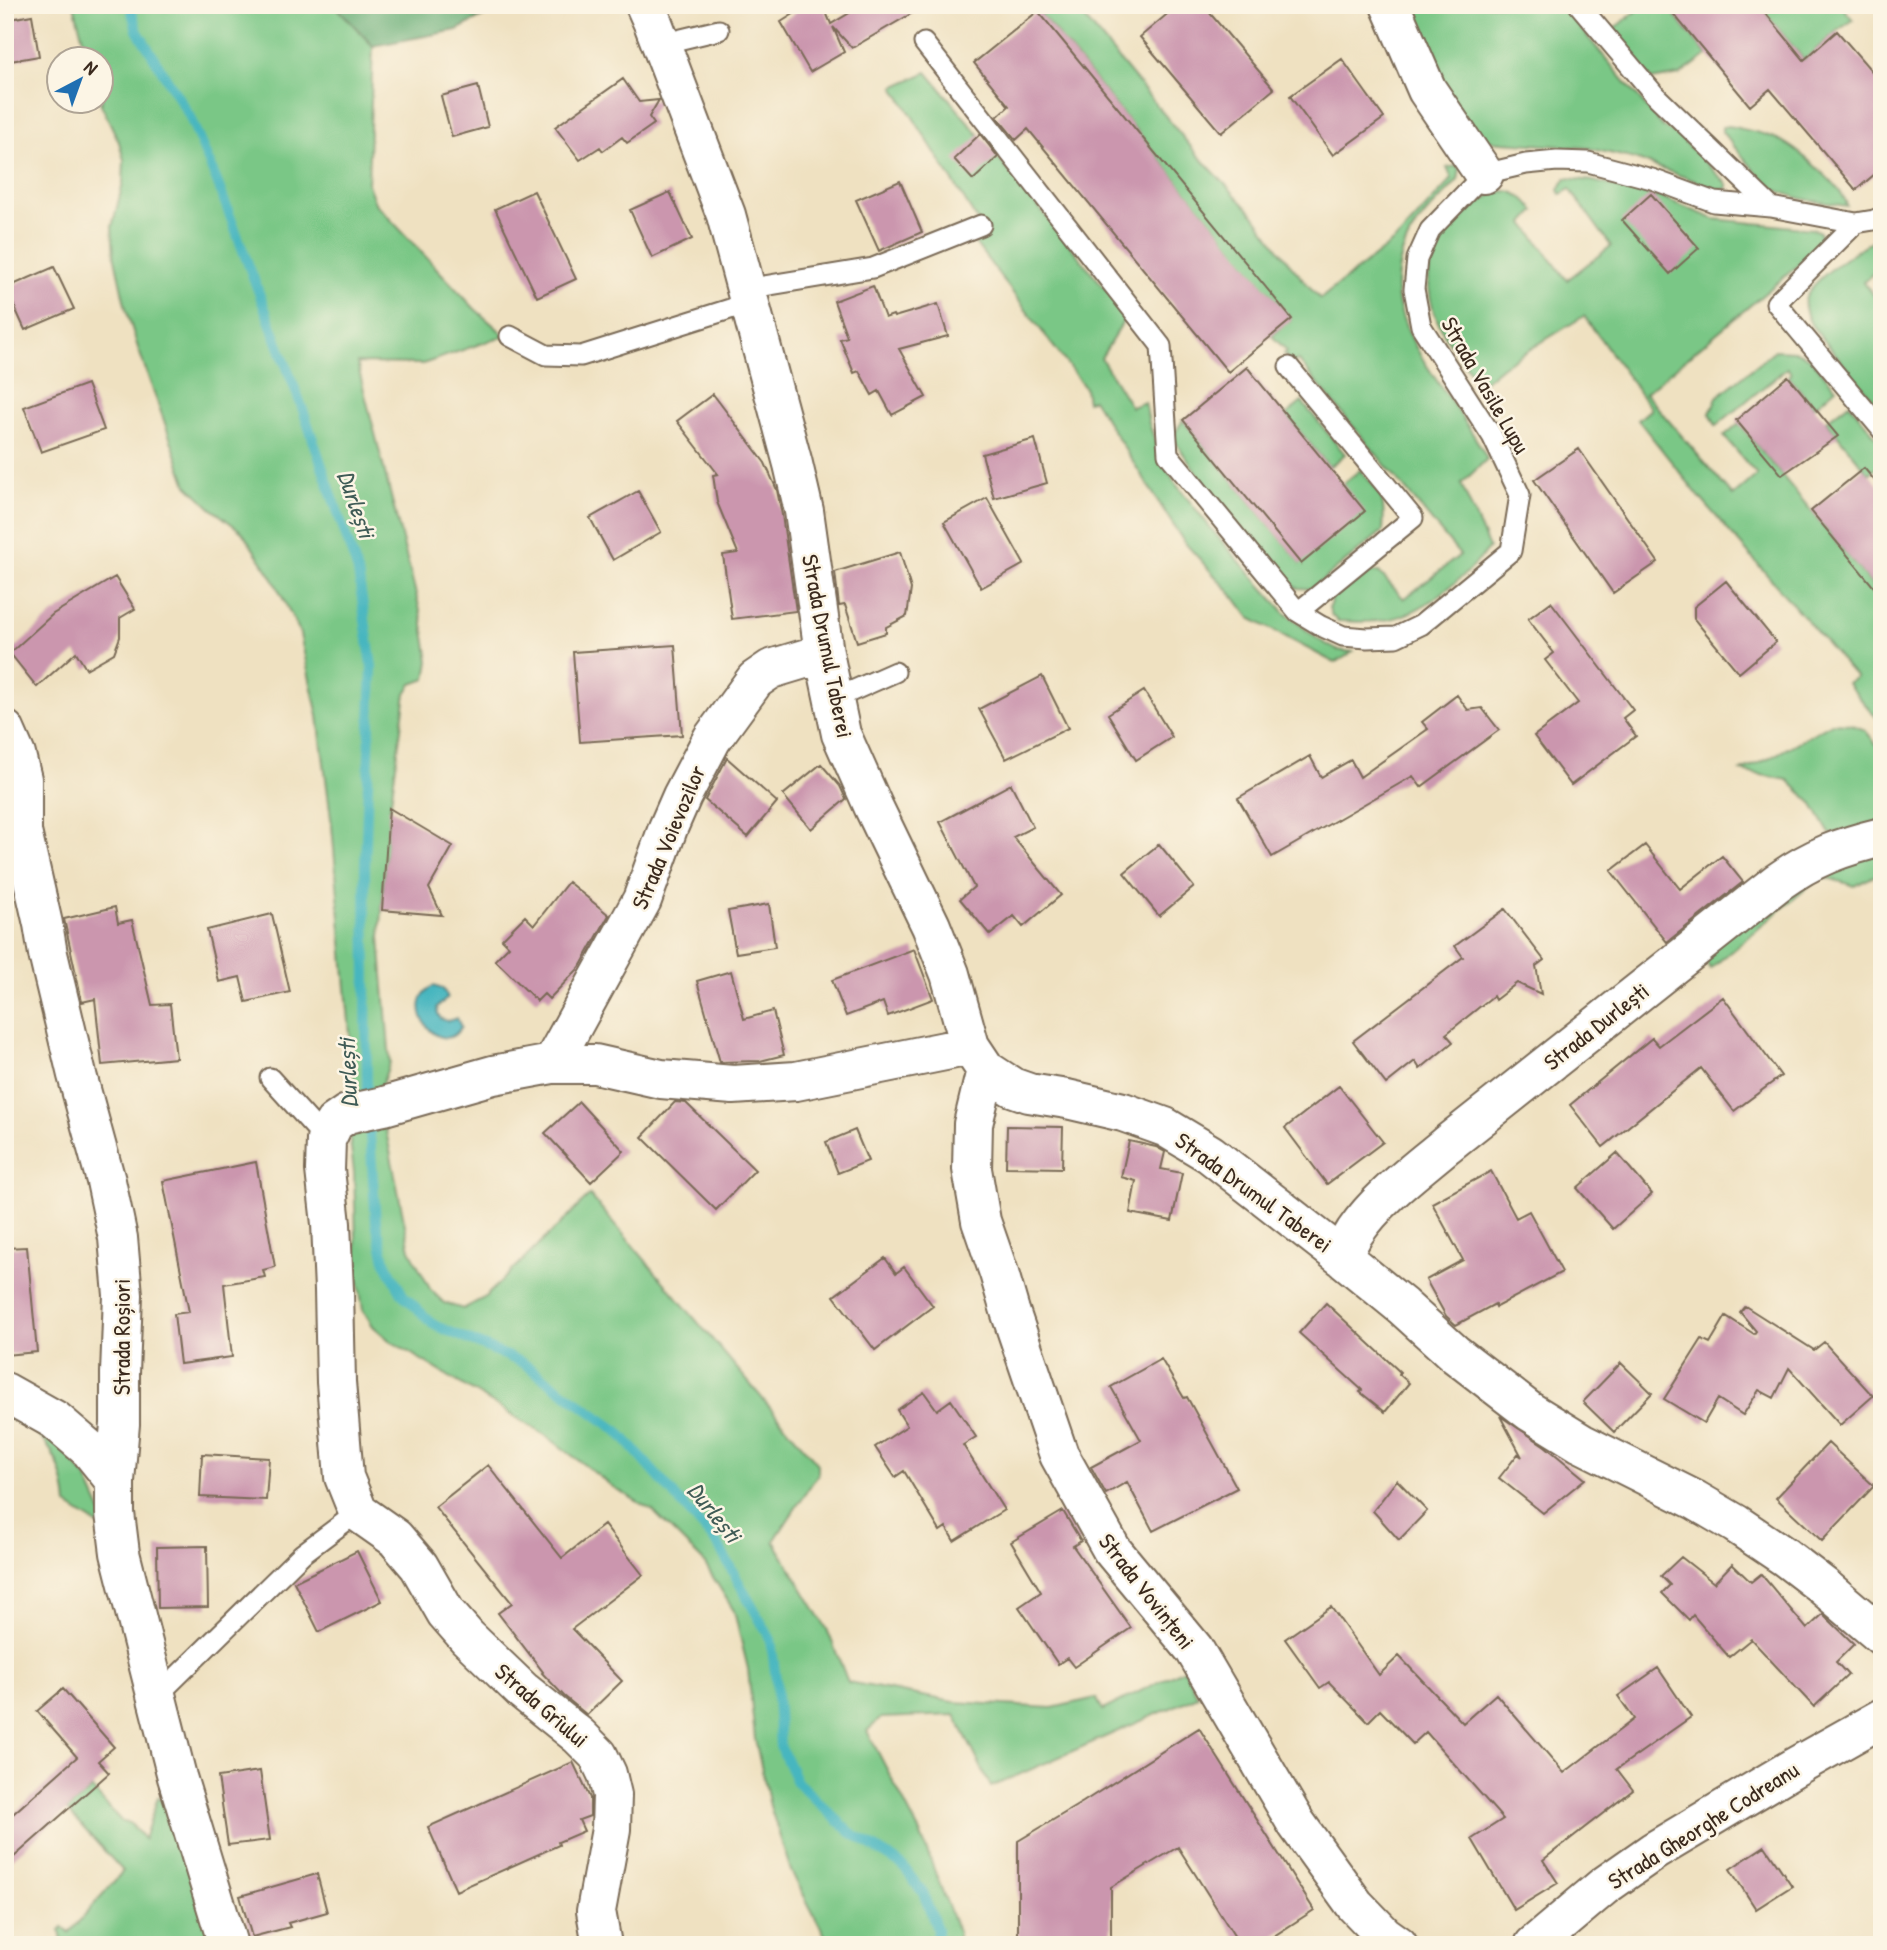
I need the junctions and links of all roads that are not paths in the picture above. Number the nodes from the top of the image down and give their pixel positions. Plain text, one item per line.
1 (645, 5) edge
2 (1390, 5) edge
3 (1579, 5) edge
4 (719, 30) dead end
5 (924, 43) dead end
6 (661, 44) junction
7 (1483, 174) junction
8 (1771, 207) junction
9 (1882, 217) edge
10 (1856, 223) junction
11 (981, 225) dead end
12 (748, 296) junction
13 (510, 336) dead end
14 (1289, 367) dead end
15 (1882, 430) edge
16 (1298, 612) junction
17 (824, 653) junction
18 (895, 673) dead end
19 (834, 699) junction
20 (5, 730) edge
21 (1882, 837) edge
22 (978, 1058) junction
23 (552, 1064) junction
24 (270, 1078) dead end
25 (335, 1126) junction
26 (1342, 1257) junction
27 (5, 1392) edge
28 (115, 1481) junction
29 (358, 1512) junction
30 (1882, 1636) edge
31 (157, 1696) junction
32 (1882, 1718) edge
33 (228, 1945) edge
34 (602, 1945) edge
35 (1398, 1945) edge
36 (1534, 1945) edge

1 - 6 street, Strada Drumul Taberei
2 - 7 street
3 - 8 lane
4 - 6 lane
5 - 16 lane, Strada Vasile Lupu
6 - 12 street, Strada Drumul Taberei
7 - 8 lane
7 - 16 lane, Strada Vasile Lupu
8 - 10 lane
9 - 10 lane
10 - 15 lane
11 - 12 lane
12 - 13 lane
12 - 17 street, Strada Drumul Taberei
14 - 16 lane
17 - 19 street, Strada Drumul Taberei
17 - 23 street, Strada Voievozilor
18 - 19 lane
19 - 22 street, Strada Drumul Taberei
20 - 28 street, Strada Roșiori
21 - 26 street, Strada Durlești
22 - 23 street
22 - 26 street, Strada Drumul Taberei
22 - 35 street, Strada Vovințeni
23 - 25 street
24 - 25 lane
25 - 29 street
26 - 30 street, Strada Drumul Taberei
27 - 28 street
28 - 31 street, Strada Roșiori
29 - 31 lane
29 - 34 street, Strada Grîului
31 - 33 street, Strada Roșiori
32 - 36 street, Strada Gheorghe Codreanu

